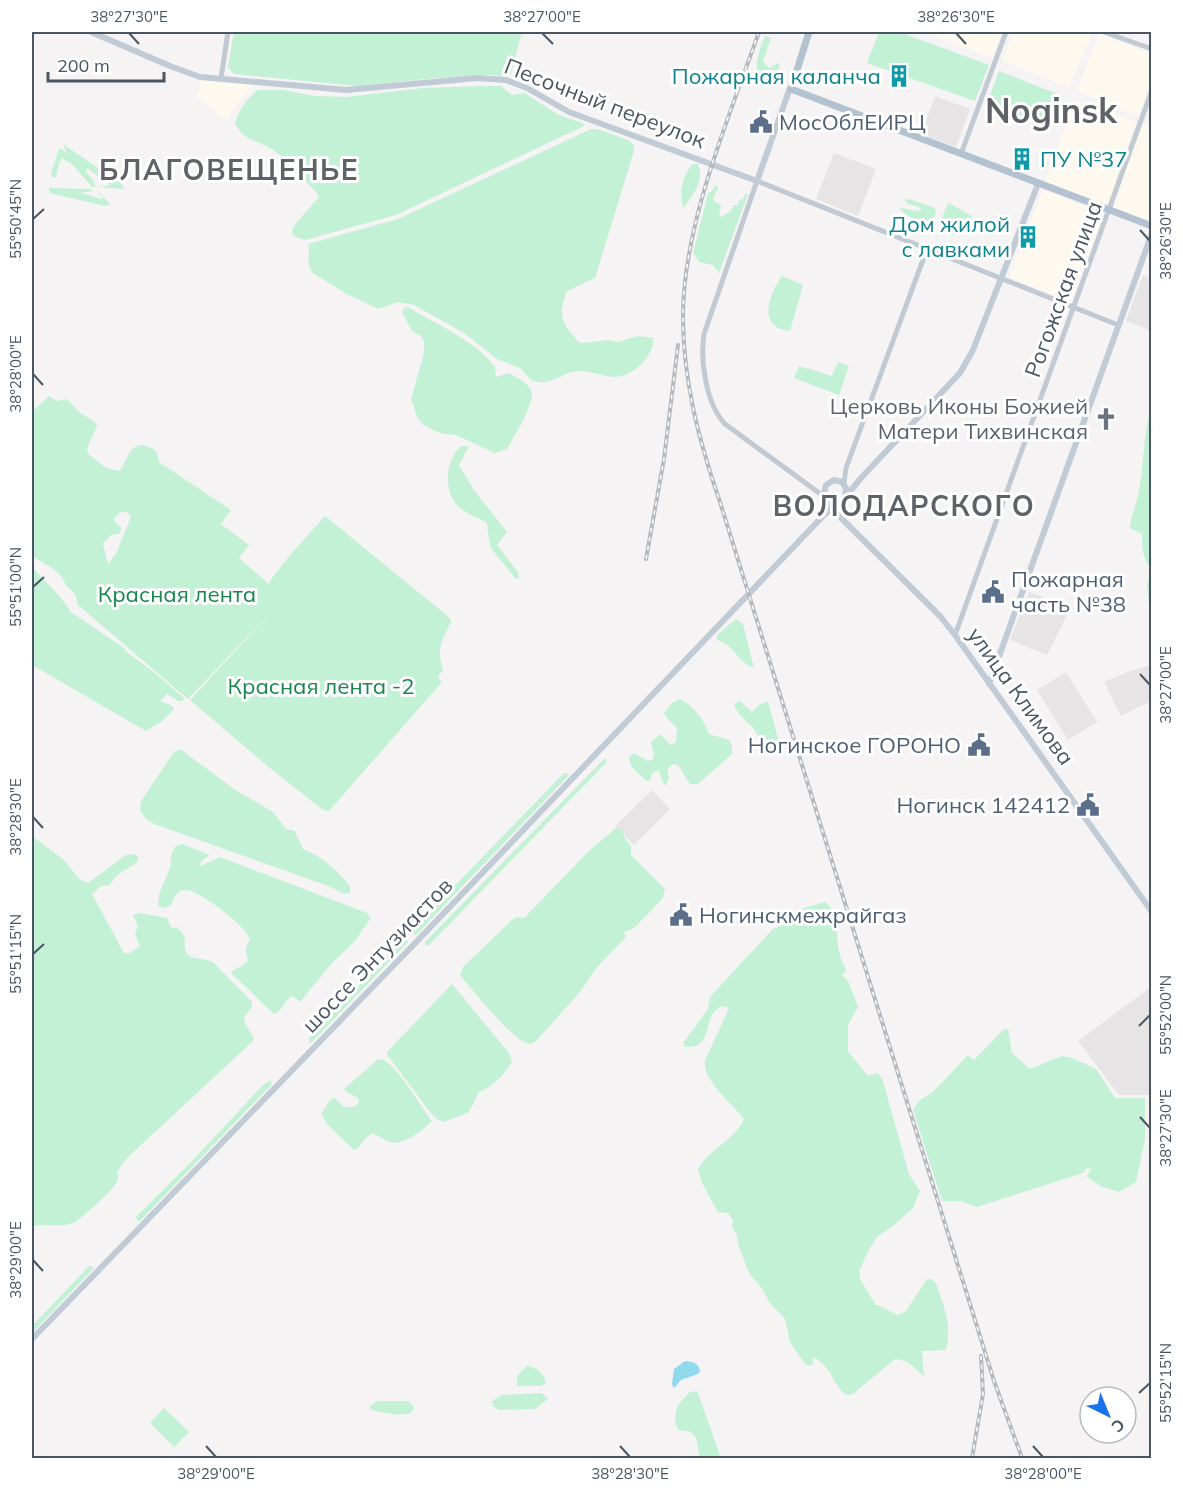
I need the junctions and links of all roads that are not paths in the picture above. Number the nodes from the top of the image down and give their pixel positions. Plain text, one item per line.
1 (91, 32) edge
2 (228, 32) edge
3 (809, 32) edge
4 (1006, 32) edge
5 (1104, 32) edge
6 (1152, 49) edge
7 (221, 78) junction
8 (790, 88) junction
9 (1152, 90) edge
10 (961, 154) junction
11 (757, 181) junction
12 (1038, 184) junction
13 (1109, 211) junction
14 (1152, 226) edge
15 (1152, 233) edge
16 (927, 249) junction
17 (1001, 278) junction
18 (1073, 307) junction
19 (1118, 325) junction
20 (845, 470) junction
21 (860, 479) junction
22 (834, 480) junction
23 (844, 484) junction
24 (809, 485) junction
25 (826, 485) junction
26 (828, 500) junction
27 (843, 500) junction
28 (832, 508) junction
29 (824, 515) junction
30 (842, 518) junction
31 (955, 634) junction
32 (990, 684) junction
33 (1152, 912) edge
34 (32, 1339) edge

1 - 7 main road, Песочный переулок
2 - 7 street
3 - 8 main road
4 - 10 street
5 - 6 street
7 - 11 main road, Песочный переулок
8 - 10 main road
8 - 11 main road
9 - 13 street, Рогожская улица
10 - 12 main road
11 - 16 street
11 - 24 street
12 - 13 main road
12 - 17 main road, шоссе Энтузиастов
13 - 14 main road
13 - 18 street, Рогожская улица
15 - 19 main road
16 - 17 street
16 - 20 street
17 - 18 street
17 - 21 main road, шоссе Энтузиастов
18 - 19 street
18 - 31 street, Рогожская улица
19 - 32 main road
20 - 22 street
20 - 23 street
21 - 23 main road
21 - 27 main road, шоссе Энтузиастов
22 - 23 main road
22 - 25 main road
23 - 27 main road
24 - 25 street
24 - 26 street
25 - 26 main road
26 - 27 main road
26 - 28 main road, улица Климова
26 - 29 main road
27 - 28 main road, шоссе Энтузиастов
27 - 30 main road
28 - 29 main road, шоссе Энтузиастов
28 - 30 main road, улица Климова
29 - 34 main road, шоссе Энтузиастов
30 - 31 main road, улица Климова
31 - 32 main road, улица Климова
32 - 33 main road, улица Климова

